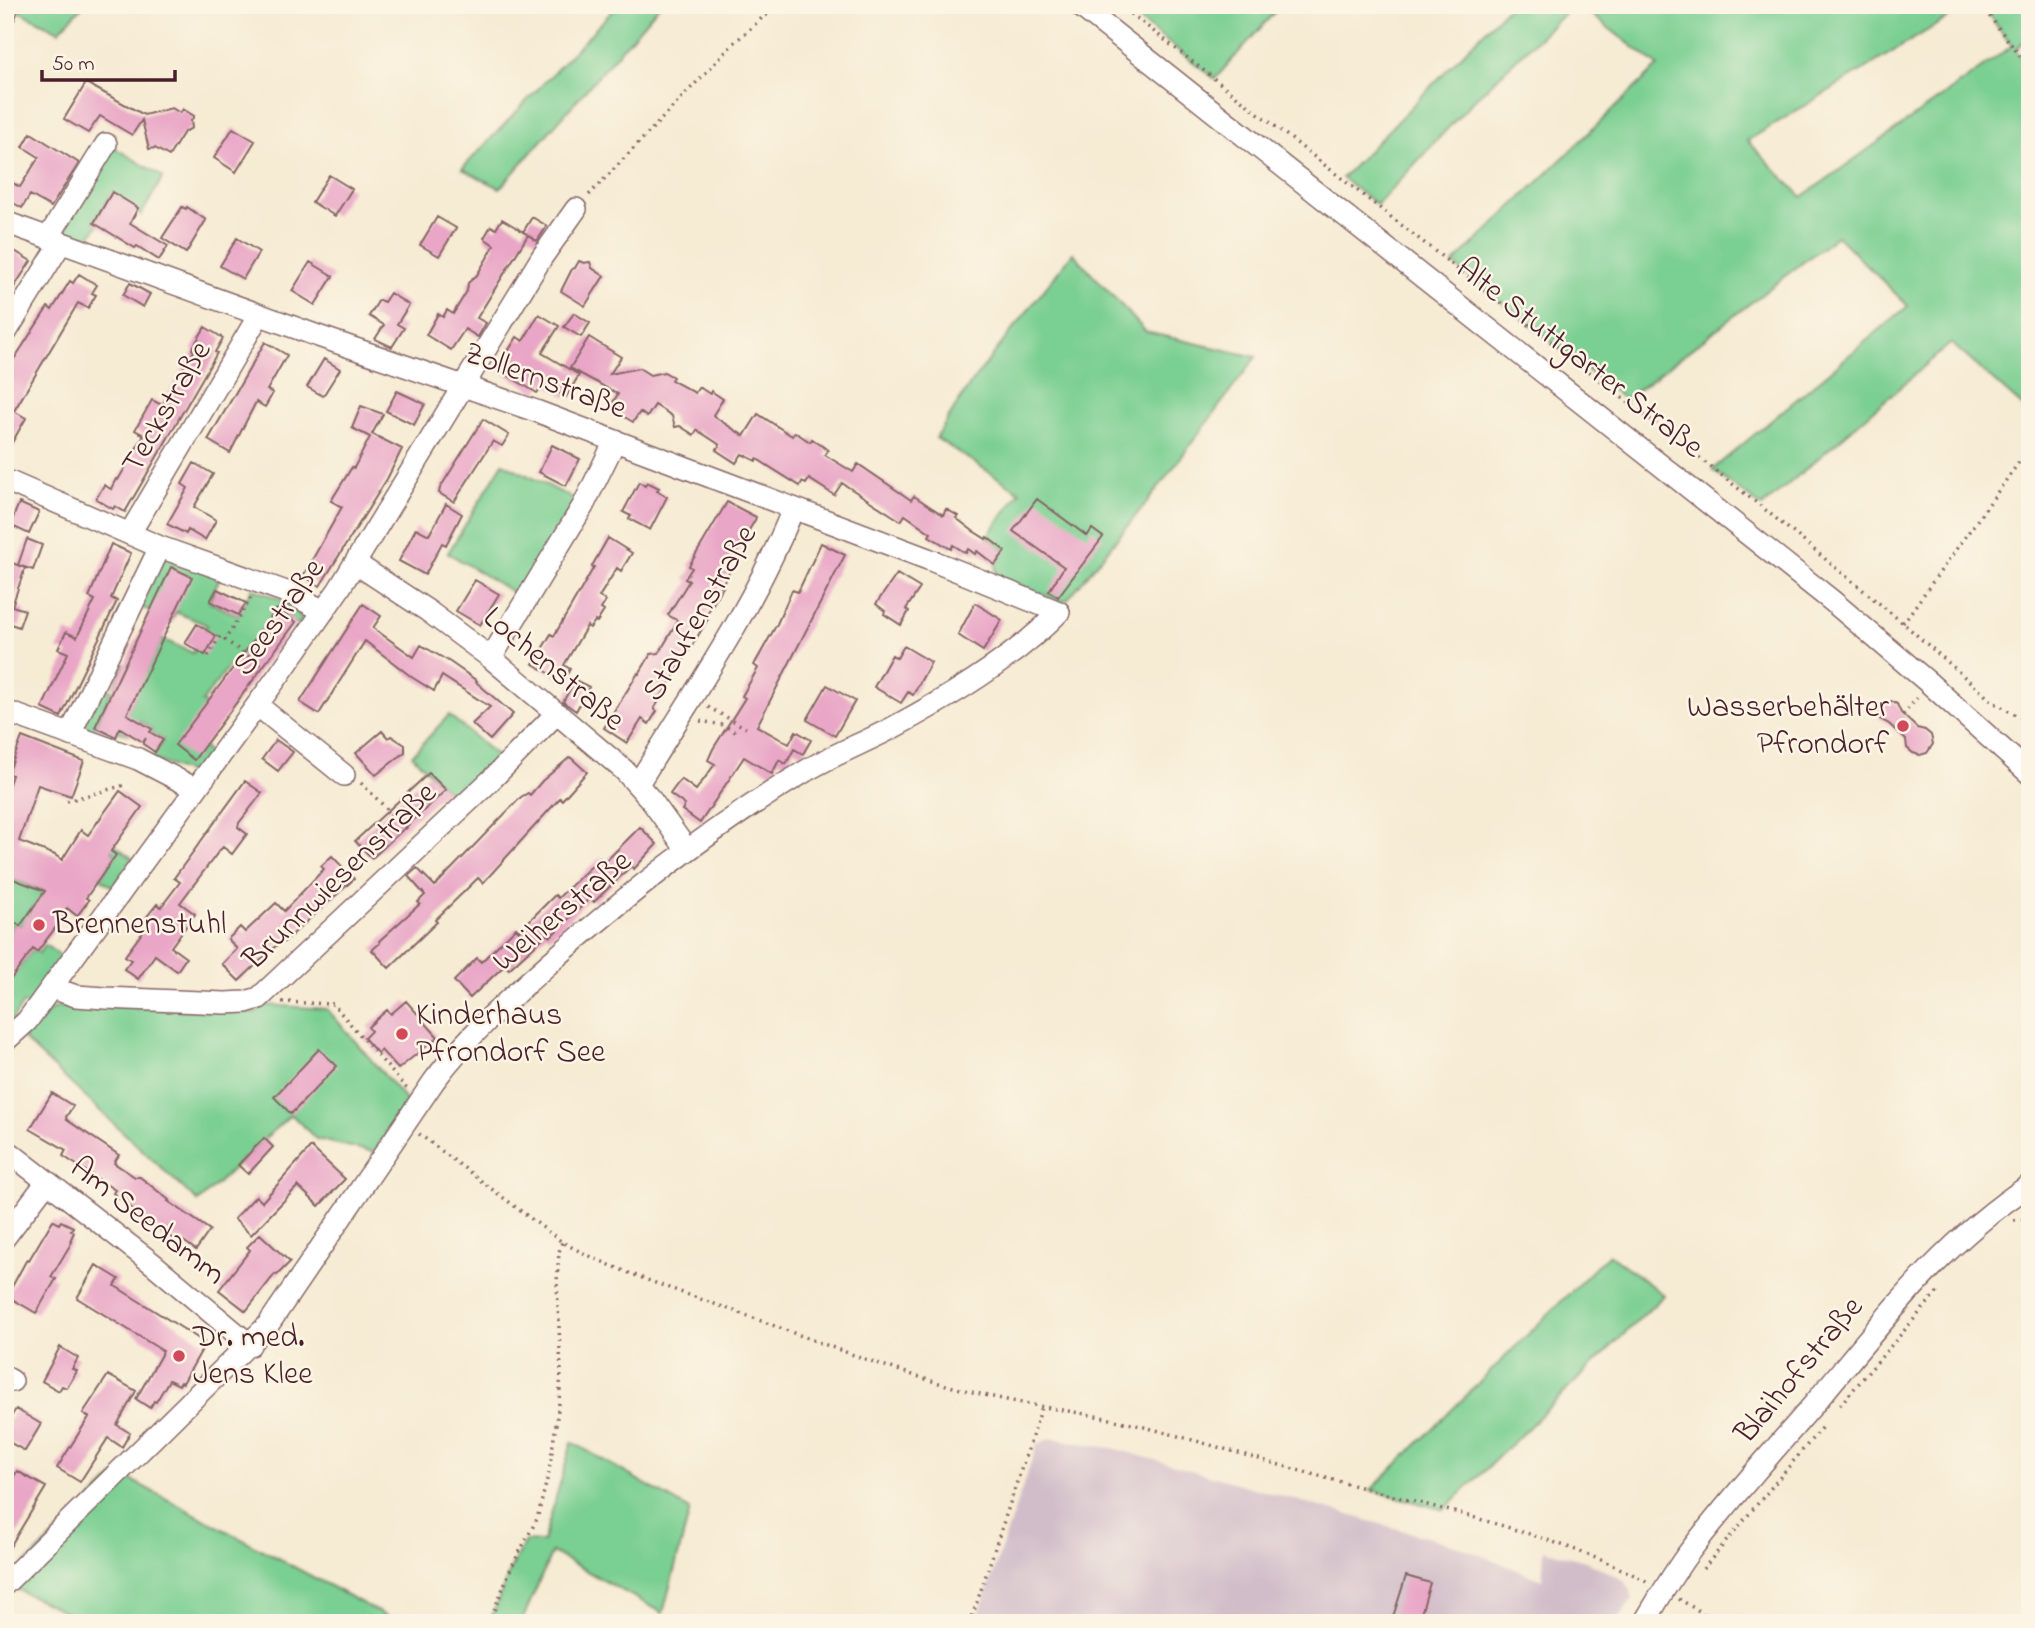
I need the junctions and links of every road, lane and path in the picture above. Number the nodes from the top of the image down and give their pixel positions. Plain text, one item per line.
1 (8, 5) edge
2 (768, 5) edge
3 (783, 5) edge
4 (1079, 5) edge
5 (1120, 5) edge
6 (1981, 5) edge
7 (774, 10) junction
8 (5, 14) edge
9 (2030, 69) edge
10 (106, 144) dead end
11 (576, 209) joint
12 (5, 222) edge
13 (55, 241) junction
14 (259, 314) junction
15 (5, 334) edge
16 (464, 386) junction
17 (615, 441) junction
18 (2030, 447) edge
19 (5, 480) edge
20 (793, 509) junction
21 (130, 533) junction
22 (160, 547) junction
23 (355, 564) junction
24 (261, 582) junction
25 (324, 611) junction
26 (1059, 612) joint
27 (1903, 623) junction
28 (225, 640) junction
29 (208, 656) dead end
30 (491, 658) junction
31 (277, 678) junction
32 (257, 705) junction
33 (686, 705) junction
34 (1911, 705) dead end
35 (5, 711) edge
36 (557, 713) junction
37 (1903, 715) dead end
38 (2030, 723) edge
39 (746, 728) dead end
40 (70, 734) junction
41 (738, 734) dead end
42 (2030, 774) edge
43 (344, 775) joint
44 (638, 784) junction
45 (125, 785) dead end
46 (196, 789) junction
47 (67, 801) dead end
48 (422, 844) junction
49 (688, 850) junction
50 (52, 988) junction
51 (260, 998) junction
52 (5, 1041) edge
53 (421, 1102) junction
54 (406, 1125) junction
55 (5, 1149) edge
56 (46, 1182) junction
57 (2030, 1185) edge
58 (2030, 1219) edge
59 (2005, 1225) dead end
60 (5, 1237) edge
61 (562, 1241) junction
62 (1949, 1280) dead end
63 (250, 1345) junction
64 (1042, 1407) junction
65 (1836, 1410) dead end
66 (1829, 1419) dead end
67 (1701, 1572) dead end
68 (5, 1584) edge
69 (1663, 1591) junction
70 (1685, 1593) dead end
71 (489, 1623) edge
72 (970, 1623) edge
73 (1644, 1623) edge
74 (1719, 1623) edge

1 - 8 street
2 - 7 path
3 - 7 path
4 - 42 street, Alte Stuttgarter Straße
5 - 27 path
6 - 9 path
7 - 11 path
10 - 13 street
11 - 16 street, Seestraße
12 - 13 street, Zollernstraße
13 - 14 street, Zollernstraße
13 - 15 street
14 - 16 street, Zollernstraße
14 - 21 street, Teckstraße
16 - 17 street, Zollernstraße
16 - 23 street, Seestraße
17 - 20 street, Zollernstraße
17 - 30 street
18 - 27 path
19 - 21 street
20 - 26 street, Zollernstraße
20 - 33 street, Staufenstraße
21 - 22 street
22 - 24 street
22 - 40 street
23 - 25 street, Seestraße
23 - 30 street, Lochenstraße
24 - 25 street
24 - 28 path
25 - 31 street, Seestraße
26 - 49 street, Weiherstraße
27 - 38 path
28 - 29 path
28 - 31 path
30 - 36 street, Lochenstraße
31 - 32 street, Seestraße
32 - 43 street
32 - 46 street, Seestraße
33 - 39 path
33 - 41 path
33 - 44 street, Staufenstraße
34 - 37 path
35 - 40 street
36 - 44 street, Lochenstraße
36 - 48 street, Brunnwiesenstraße
40 - 46 street
43 - 48 path
44 - 49 street, Lochenstraße
45 - 47 path
46 - 50 street, Seestraße
48 - 51 street, Brunnwiesenstraße
49 - 53 street, Weiherstraße
50 - 51 street, Brunnwiesenstraße
50 - 52 street, Seestraße
51 - 53 path
53 - 54 street, Weiherstraße
54 - 61 path
54 - 63 street, Weiherstraße
55 - 56 street, Am Seedamm
56 - 60 street
56 - 63 street, Am Seedamm
57 - 69 street, Blaihofstraße
58 - 59 path
61 - 64 path
61 - 71 path
62 - 65 path
63 - 68 street, Weiherstraße
64 - 69 path
64 - 72 path
66 - 67 path
69 - 73 street, Blaihofstraße
70 - 74 path

